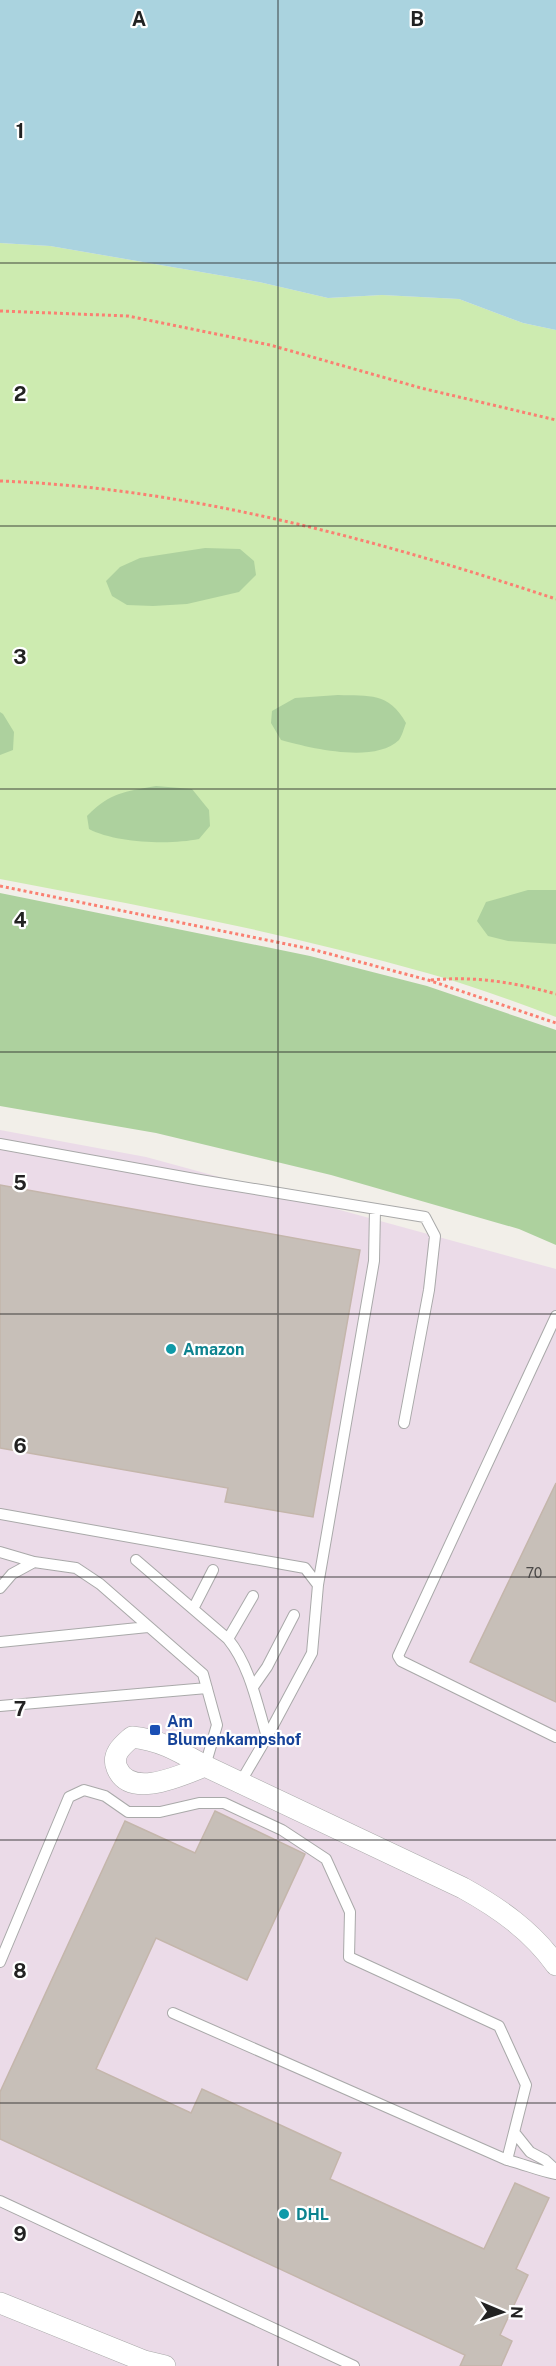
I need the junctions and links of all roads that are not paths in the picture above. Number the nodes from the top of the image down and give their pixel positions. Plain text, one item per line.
1 (0, 1144) edge
2 (375, 1209) junction
3 (556, 1317) edge
4 (404, 1424) dead end
5 (0, 1514) edge
6 (0, 1552) edge
7 (136, 1560) dead end
8 (34, 1562) junction
9 (213, 1570) dead end
10 (318, 1585) junction
11 (0, 1588) edge
12 (253, 1596) dead end
13 (193, 1609) junction
14 (294, 1615) dead end
15 (148, 1627) junction
16 (228, 1639) junction
17 (0, 1642) edge
18 (253, 1687) junction
19 (207, 1688) junction
20 (0, 1706) edge
21 (267, 1737) junction
22 (556, 1737) edge
23 (205, 1766) junction
24 (240, 1783) junction
25 (554, 1956) edge
26 (0, 1962) edge
27 (173, 2013) dead end
28 (514, 2133) junction
29 (507, 2160) junction
30 (556, 2170) edge
31 (556, 2174) edge
32 (0, 2201) edge
33 (0, 2302) edge
34 (154, 2365) edge
35 (354, 2366) edge

1 - 2 lane
2 - 4 lane
2 - 10 lane
3 - 22 lane
5 - 10 lane
6 - 8 lane
7 - 13 lane
8 - 11 lane
8 - 15 lane
9 - 13 lane
10 - 21 lane
12 - 16 lane
13 - 16 lane
14 - 18 lane
15 - 17 lane
15 - 19 lane
16 - 18 lane
18 - 21 lane
19 - 20 lane
19 - 23 lane
21 - 24 lane
23 - 23 street
23 - 24 street
24 - 25 street
26 - 28 lane
27 - 29 lane
28 - 29 lane
28 - 30 lane
29 - 31 lane
32 - 35 lane
33 - 34 street

